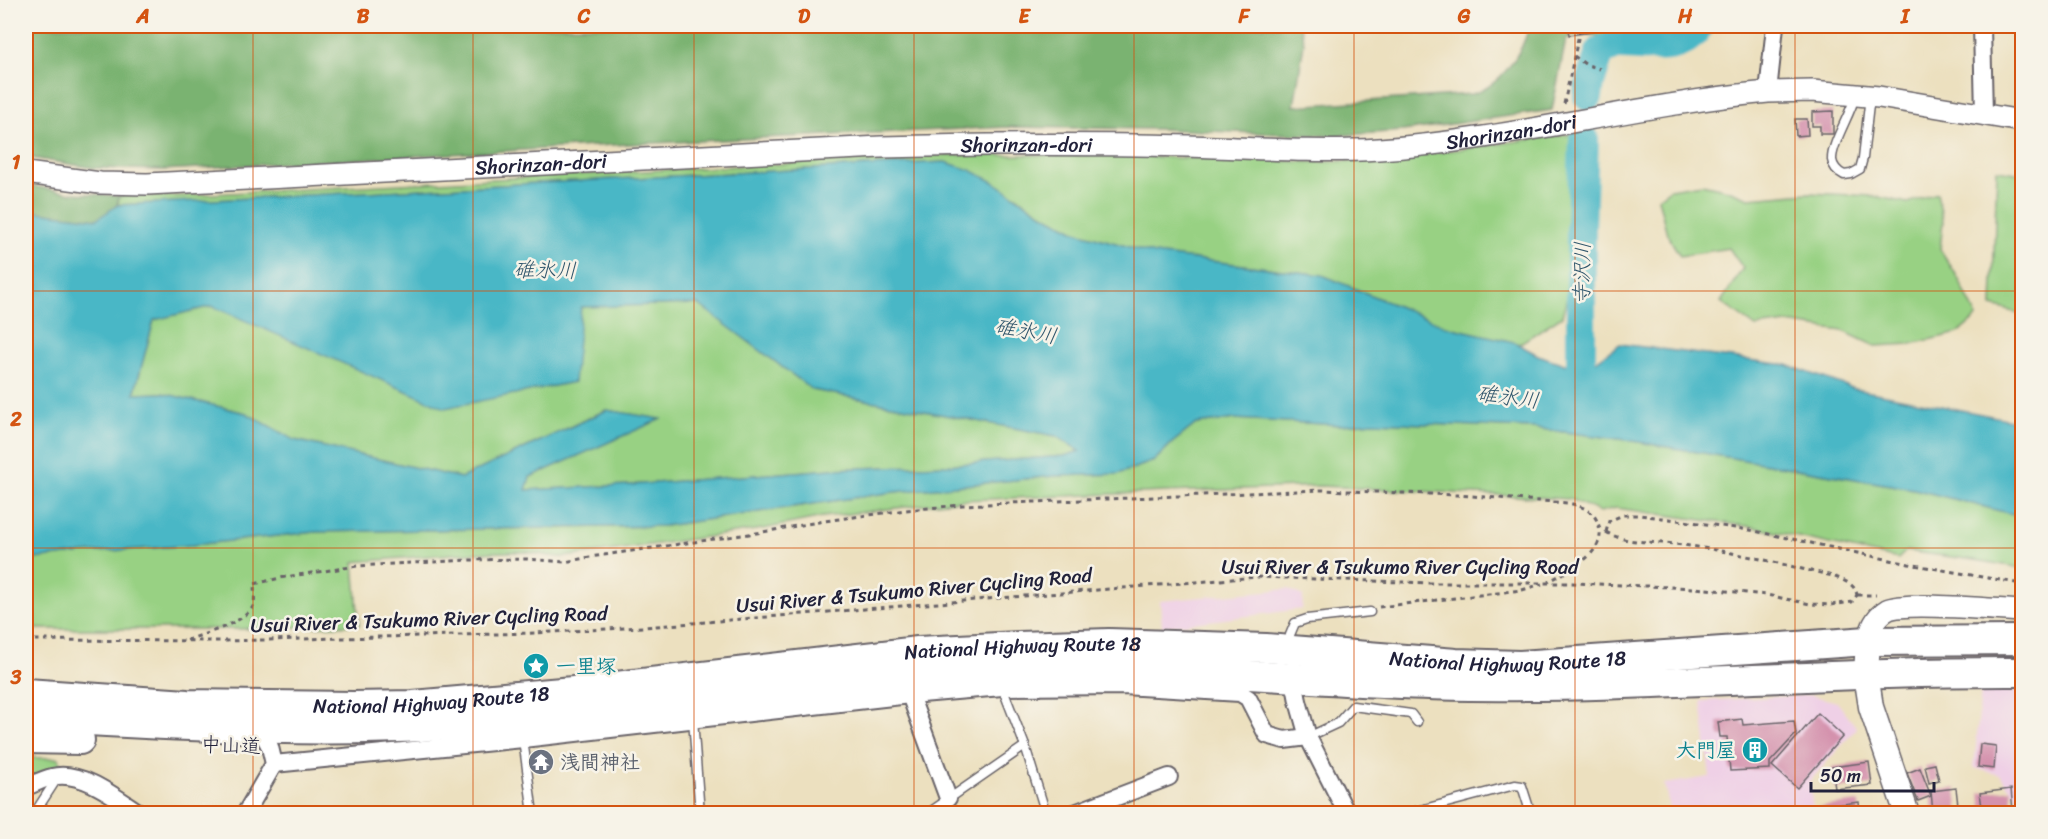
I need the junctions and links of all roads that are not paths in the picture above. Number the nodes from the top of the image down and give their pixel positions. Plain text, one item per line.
1 (1774, 26) edge
2 (1982, 26) edge
3 (1768, 92) junction
4 (1863, 95) junction
5 (1984, 116) junction
6 (2022, 121) edge
7 (26, 173) edge
8 (2022, 611) edge
9 (1370, 612) road end
10 (2022, 640) edge
11 (1868, 641) junction
12 (1289, 650) junction
13 (2022, 672) edge
14 (1866, 674) junction
15 (1293, 679) junction
16 (1002, 687) junction
17 (26, 693) edge
18 (910, 695) junction
19 (26, 718) edge
20 (693, 719) junction
21 (1417, 722) dead end
22 (1308, 737) junction
23 (26, 739) edge
24 (523, 740) junction
25 (268, 746) junction
26 (1024, 746) junction
27 (58, 776) junction
28 (1169, 777) dead end
29 (26, 787) edge
30 (948, 798) junction
31 (34, 813) edge
32 (141, 813) edge
33 (245, 813) edge
34 (533, 813) edge
35 (700, 813) edge
36 (927, 813) edge
37 (1046, 813) edge
38 (1072, 813) edge
39 (1347, 813) edge
40 (1405, 813) edge
41 (1531, 813) edge
42 (1907, 813) edge

1 - 3 street
2 - 5 street
3 - 4 street, Shorinzan-dori
3 - 7 street, Shorinzan-dori
4 - 4 lane
4 - 5 street, Shorinzan-dori
5 - 6 street, Shorinzan-dori
8 - 11 street
9 - 12 lane
10 - 11 highway, National Highway Route 18
11 - 12 highway, National Highway Route 18
11 - 14 main road
12 - 15 street
12 - 17 highway, National Highway Route 18
13 - 14 highway, National Highway Route 18
14 - 15 highway, National Highway Route 18
14 - 42 main road
15 - 22 street
15 - 25 highway, National Highway Route 18
16 - 18 street
16 - 22 street
16 - 26 lane
18 - 20 street
18 - 30 street
19 - 25 highway, National Highway Route 18
20 - 24 street
20 - 35 lane
21 - 22 lane
22 - 39 street
23 - 25 highway, 中山道
24 - 25 street
24 - 34 lane
25 - 33 street
26 - 30 lane
26 - 37 lane
27 - 29 street
27 - 31 lane
27 - 32 street
28 - 38 street
30 - 36 lane
40 - 41 lane

